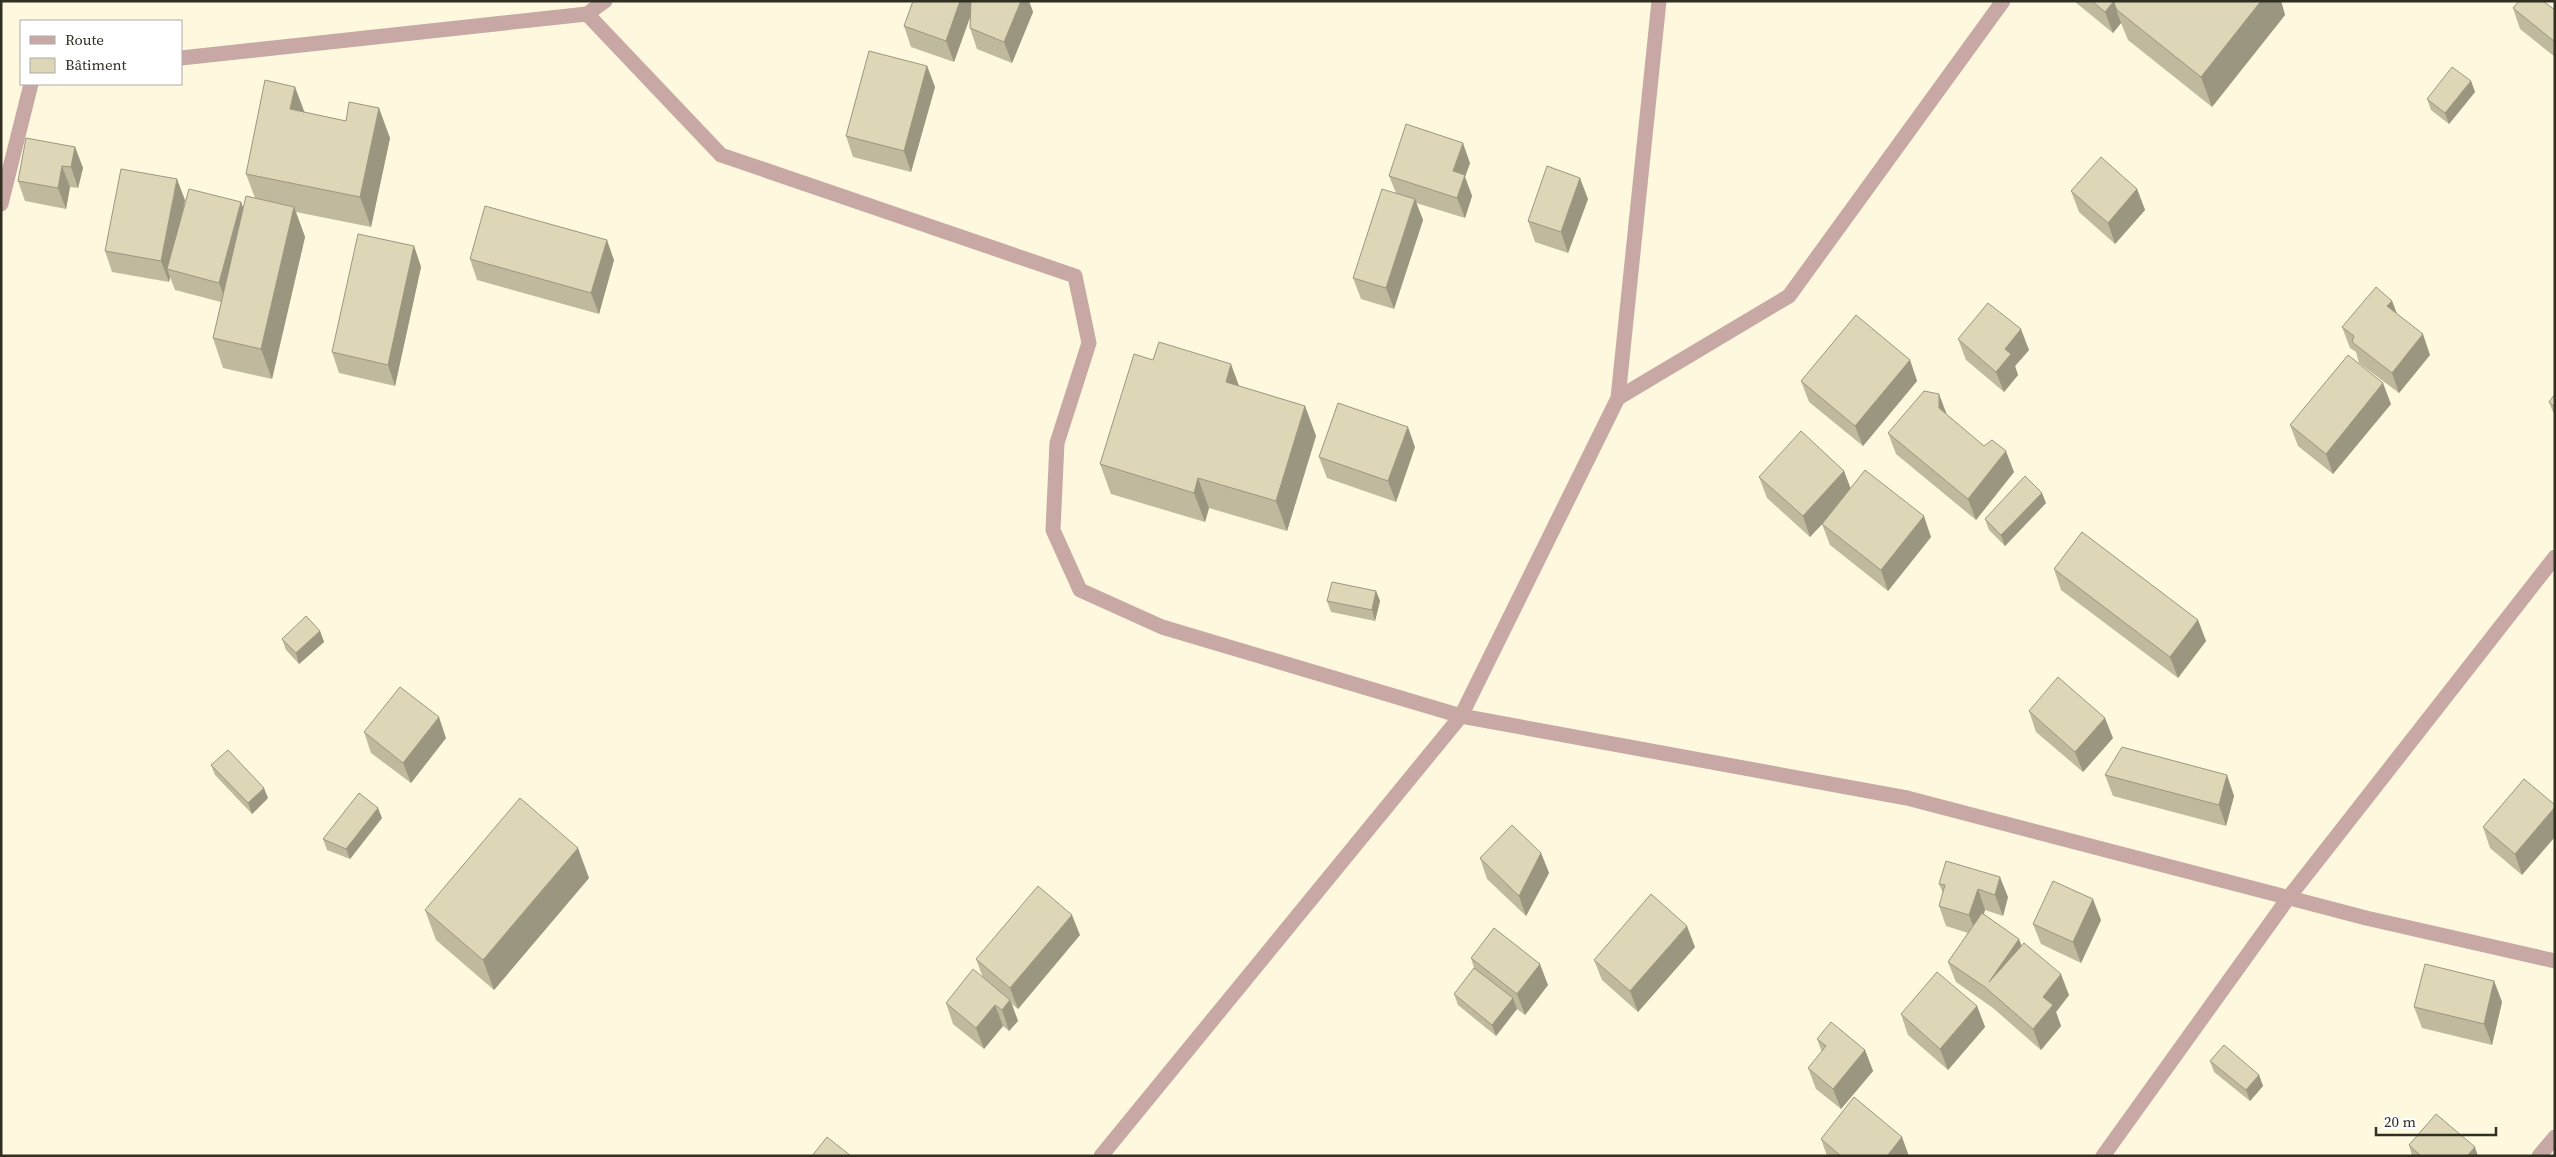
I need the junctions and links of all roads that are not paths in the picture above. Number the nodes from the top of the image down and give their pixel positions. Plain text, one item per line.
1 (605, 1) edge
2 (1659, 1) edge
3 (2003, 1) edge
4 (586, 14) junction
5 (182, 58) edge
6 (31, 85) edge
7 (1, 204) edge
8 (1618, 398) junction
9 (2555, 557) edge
10 (1461, 716) junction
11 (2288, 896) junction
12 (2555, 961) edge
13 (2555, 1137) edge
14 (1101, 1156) edge
15 (2103, 1156) edge
16 (2539, 1156) edge

1 - 4 street
2 - 8 street
3 - 8 street
4 - 5 street
4 - 10 street
6 - 7 street
8 - 10 street
9 - 11 street
10 - 11 street
10 - 14 street
11 - 12 street
11 - 15 street
13 - 16 street

